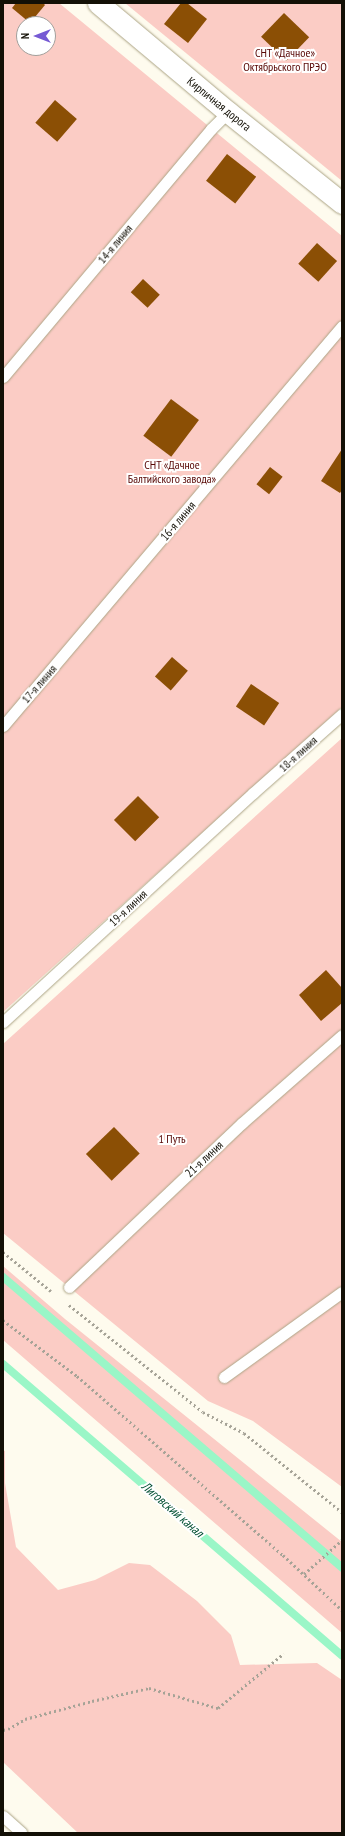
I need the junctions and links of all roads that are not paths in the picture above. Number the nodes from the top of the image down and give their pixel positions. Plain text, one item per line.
1 (98, 3) edge
2 (228, 112) junction
3 (342, 203) edge
4 (342, 326) edge
5 (3, 376) edge
6 (76, 642) joint
7 (342, 714) edge
8 (3, 726) edge
9 (253, 793) joint
10 (3, 1022) edge
11 (342, 1035) edge
12 (69, 1287) dead end
13 (342, 1292) edge
14 (224, 1377) dead end
15 (3, 1816) edge
16 (22, 1833) edge

1 - 2 street, Кирпичная дорога
2 - 3 street, Кирпичная дорога
2 - 5 lane, 14-я линия
4 - 6 lane, 16-я линия
6 - 8 lane, 17-я линия
7 - 9 lane, 18-я линия
9 - 10 lane, 19-я линия
11 - 12 lane, 21-я линия
13 - 14 lane
15 - 16 lane

